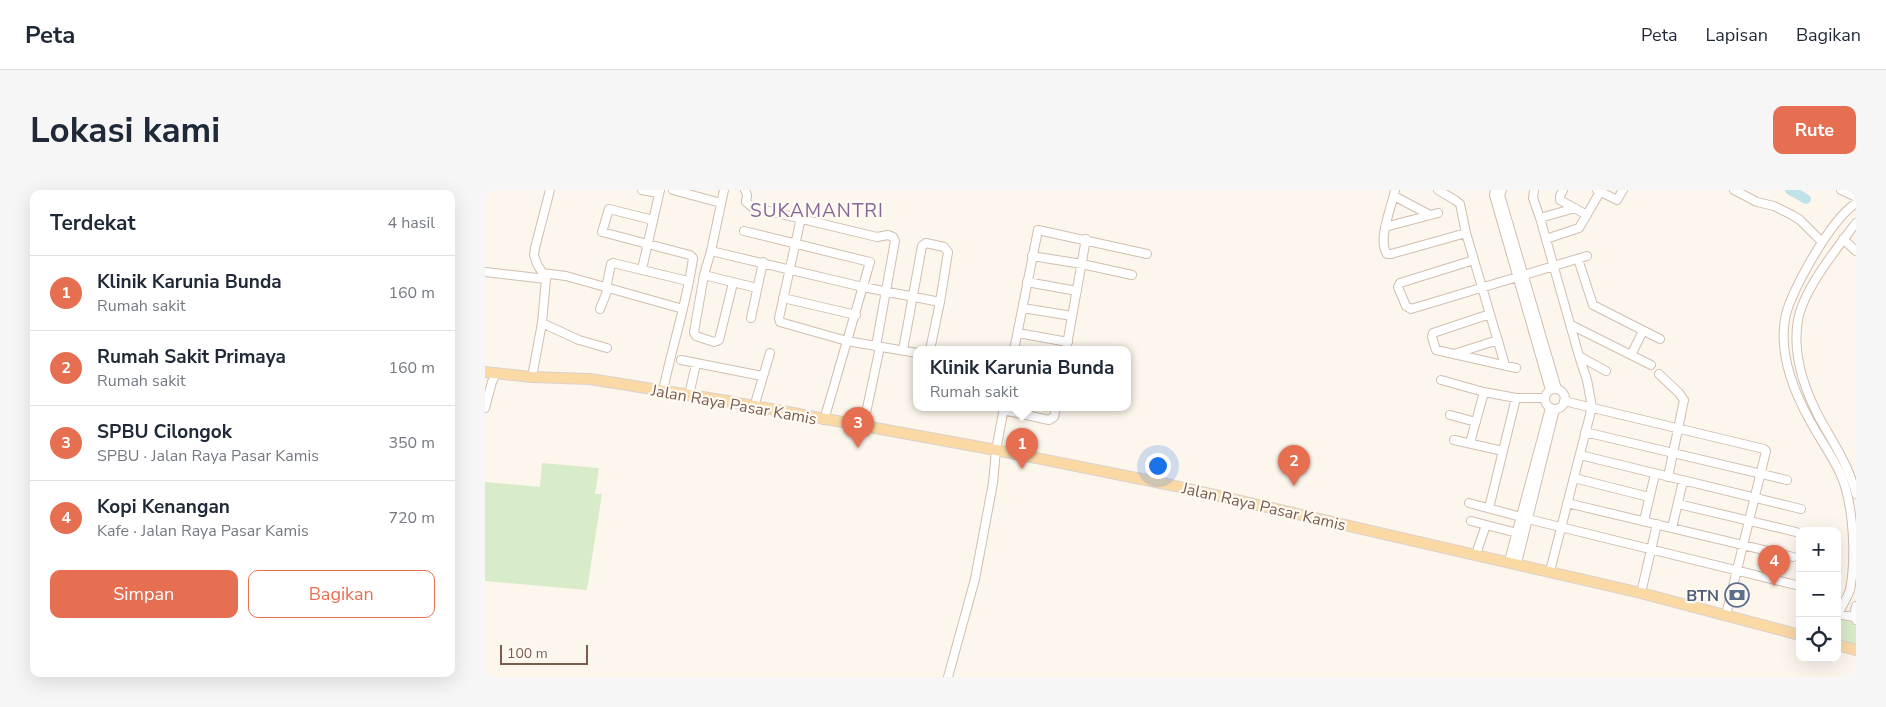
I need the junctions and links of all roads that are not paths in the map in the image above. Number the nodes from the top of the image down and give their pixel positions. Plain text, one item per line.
1 (550, 190) edge
2 (642, 190) edge
3 (673, 190) edge
4 (724, 190) edge
5 (745, 190) edge
6 (1438, 190) edge
7 (1495, 190) edge
8 (1501, 190) edge
9 (1534, 190) edge
10 (1563, 190) edge
11 (1623, 190) edge
12 (1734, 190) edge
13 (1841, 190) edge
14 (659, 191) edge
15 (1599, 191) edge
16 (1395, 193) edge
17 (1856, 197) edge
18 (721, 203) junction
19 (1856, 203) edge
20 (1575, 208) junction
21 (1587, 214) junction
22 (801, 218) junction
23 (1540, 218) junction
24 (653, 220) junction
25 (1856, 223) edge
26 (1385, 228) junction
27 (744, 230) dead end
28 (1467, 233) junction
29 (1086, 239) junction
30 (1843, 239) junction
31 (1546, 240) junction
32 (1823, 242) junction
33 (648, 244) junction
34 (795, 244) junction
35 (711, 251) junction
36 (1856, 251) edge
37 (1147, 254) dead end
38 (1032, 256) junction
39 (1474, 260) junction
40 (763, 262) junction
41 (1082, 264) junction
42 (1553, 266) junction
43 (789, 268) junction
44 (642, 269) junction
45 (485, 272) edge
46 (704, 275) junction
47 (1132, 275) dead end
48 (544, 276) junction
49 (1520, 277) junction
50 (688, 281) junction
51 (1027, 282) junction
52 (733, 283) junction
53 (863, 287) junction
54 (757, 288) junction
55 (1483, 288) junction
56 (608, 289) junction
57 (886, 291) junction
58 (1077, 291) junction
59 (913, 296) junction
60 (783, 298) junction
61 (940, 302) junction
62 (1023, 308) junction
63 (600, 309) dead end
64 (683, 309) junction
65 (1490, 314) junction
66 (856, 315) junction
67 (1072, 316) junction
68 (751, 318) dead end
69 (542, 324) junction
70 (1571, 325) junction
71 (1643, 331) junction
72 (1018, 333) junction
73 (1660, 339) dead end
74 (1498, 340) junction
75 (847, 341) junction
76 (878, 346) junction
77 (931, 346) edge
78 (1016, 346) edge
79 (1067, 346) edge
80 (607, 348) dead end
81 (903, 350) junction
82 (913, 352) edge
83 (770, 353) dead end
84 (1455, 354) junction
85 (1631, 354) junction
86 (1579, 356) junction
87 (681, 360) dead end
88 (696, 364) junction
89 (1505, 365) junction
90 (1651, 365) dead end
91 (1516, 368) dead end
92 (1605, 371) dead end
93 (485, 372) edge
94 (496, 374) junction
95 (1659, 374) dead end
96 (762, 376) junction
97 (532, 377) junction
98 (1441, 380) dead end
99 (1553, 390) junction
100 (663, 391) junction
101 (1484, 392) junction
102 (689, 395) junction
103 (1517, 398) junction
104 (1545, 398) junction
105 (1564, 401) junction
106 (754, 407) junction
107 (1592, 407) junction
108 (485, 408) edge
109 (1553, 409) junction
110 (1004, 411) edge
111 (1012, 411) edge
112 (1055, 411) edge
113 (1449, 415) dead end
114 (824, 420) junction
115 (1476, 422) junction
116 (863, 427) junction
117 (1679, 428) junction
118 (1585, 432) junction
119 (1454, 440) dead end
120 (1470, 443) junction
121 (995, 450) junction
122 (1503, 451) junction
123 (1674, 453) junction
124 (1580, 455) junction
125 (1655, 474) junction
126 (1761, 474) junction
127 (1668, 477) junction
128 (1574, 478) junction
129 (1787, 480) dead end
130 (1683, 481) junction
131 (1856, 494) edge
132 (1649, 497) junction
133 (1755, 498) junction
134 (1469, 503) dead end
135 (1567, 503) junction
136 (1678, 504) junction
137 (1489, 508) junction
138 (1801, 509) dead end
139 (1525, 518) junction
140 (1471, 520) dead end
141 (1644, 521) junction
142 (1749, 521) junction
143 (1486, 524) junction
144 (1657, 524) junction
145 (1561, 527) junction
146 (1672, 528) junction
147 (1520, 530) junction
148 (1796, 532) dead end
149 (1744, 545) junction
150 (1651, 550) junction
151 (1476, 554) junction
152 (1793, 557) dead end
153 (1513, 562) junction
154 (1737, 570) junction
155 (1550, 571) junction
156 (1796, 585) edge
157 (1641, 592) junction
158 (1856, 606) edge
159 (1841, 608) edge
160 (1727, 615) junction
161 (1841, 615) edge
162 (1855, 618) edge
163 (1796, 634) edge
164 (1841, 646) edge
165 (1856, 650) edge
166 (948, 677) edge

1 - 48 street
2 - 14 street
3 - 18 street
4 - 18 street
5 - 22 street
6 - 28 street
7 - 49 street
8 - 49 street
9 - 23 street
10 - 20 street
11 - 15 street
12 - 32 street
13 - 17 street
14 - 24 street
15 - 21 street
16 - 26 street
16 - 26 street
18 - 35 street
19 - 32 street
20 - 21 street
20 - 23 street
21 - 31 street
22 - 34 street
22 - 57 street
23 - 31 street
24 - 33 street
24 - 33 street
25 - 30 street
26 - 28 street
27 - 34 street
28 - 39 street
29 - 37 street
29 - 38 street
29 - 41 street
30 - 36 street
30 - 131 street
31 - 42 street
32 - 159 street
33 - 44 street
33 - 50 street
34 - 43 street
34 - 53 street
35 - 40 street
35 - 46 street
38 - 41 street
38 - 51 street
39 - 55 street
39 - 55 street
40 - 43 street
40 - 54 street
41 - 47 street
41 - 58 street
42 - 49 street
42 - 70 street
42 - 71 street
43 - 53 street
43 - 60 street
44 - 50 street
44 - 56 street
45 - 48 street
46 - 52 street
46 - 52 street
48 - 56 street
48 - 69 street
49 - 55 street
49 - 99 street
50 - 64 street
51 - 58 street
51 - 62 street
52 - 54 street
53 - 57 street
53 - 66 street
54 - 68 street
55 - 65 street
56 - 63 street
56 - 64 street
57 - 59 street
57 - 76 street
58 - 67 street
59 - 61 street
59 - 61 street
59 - 81 street
60 - 66 street
60 - 75 street
61 - 77 street
62 - 67 street
62 - 72 street
64 - 100 street
65 - 74 street
65 - 84 street
66 - 75 street
67 - 79 street
69 - 80 street
69 - 97 street
70 - 85 street
70 - 86 street
71 - 73 street
71 - 85 street
72 - 78 street
72 - 79 street
74 - 84 street
74 - 89 street
75 - 76 street
75 - 114 street
76 - 81 street
76 - 116 street
81 - 82 street
83 - 96 street
84 - 89 street
85 - 90 street
86 - 92 street
86 - 107 street
87 - 88 street
88 - 96 street
88 - 102 street
89 - 91 street
93 - 94 main road, Jalan Raya Pasar Kamis
94 - 97 main road, Jalan Raya Pasar Kamis
94 - 108 street
95 - 117 street
96 - 106 street
97 - 100 main road, Jalan Raya Pasar Kamis
98 - 101 street
99 - 104 street
99 - 105 street
100 - 102 main road, Jalan Raya Pasar Kamis
101 - 103 street
101 - 115 street
102 - 106 main road, Jalan Raya Pasar Kamis
103 - 104 street
103 - 122 street
104 - 109 street
105 - 107 street
105 - 109 street
106 - 114 main road, Jalan Raya Pasar Kamis
107 - 117 street
107 - 118 street
109 - 139 street
110 - 121 street
111 - 112 street
113 - 115 street
114 - 116 main road, Jalan Raya Pasar Kamis
115 - 120 street
116 - 121 main road, Jalan Raya Pasar Kamis
117 - 123 street
117 - 126 street
118 - 123 street
118 - 124 street
119 - 120 street
120 - 122 street
121 - 151 main road, Jalan Raya Pasar Kamis
121 - 166 street
122 - 137 street
123 - 126 street
123 - 127 street
124 - 125 street
124 - 128 street
125 - 127 street
125 - 132 street
126 - 129 street
126 - 133 street
127 - 130 street
128 - 132 street
128 - 135 street
130 - 133 street
130 - 136 street
132 - 141 street
133 - 138 street
133 - 142 street
134 - 137 street
135 - 141 street
135 - 145 street
136 - 142 street
136 - 146 street
137 - 139 street
139 - 145 street
139 - 147 street
140 - 143 street
141 - 144 street
142 - 148 street
142 - 149 street
143 - 147 street
143 - 151 street
144 - 146 street
144 - 150 street
145 - 150 street
145 - 155 street
146 - 149 street
147 - 153 street
149 - 152 street
149 - 154 street
150 - 154 street
150 - 157 street
151 - 153 main road, Jalan Raya Pasar Kamis
153 - 155 main road, Jalan Raya Pasar Kamis
154 - 156 street
154 - 160 street
155 - 157 main road, Jalan Raya Pasar Kamis
157 - 160 main road, Jalan Raya Pasar Kamis
158 - 162 street
160 - 163 main road, Jalan Raya Pasar Kamis
161 - 162 street
164 - 165 main road

